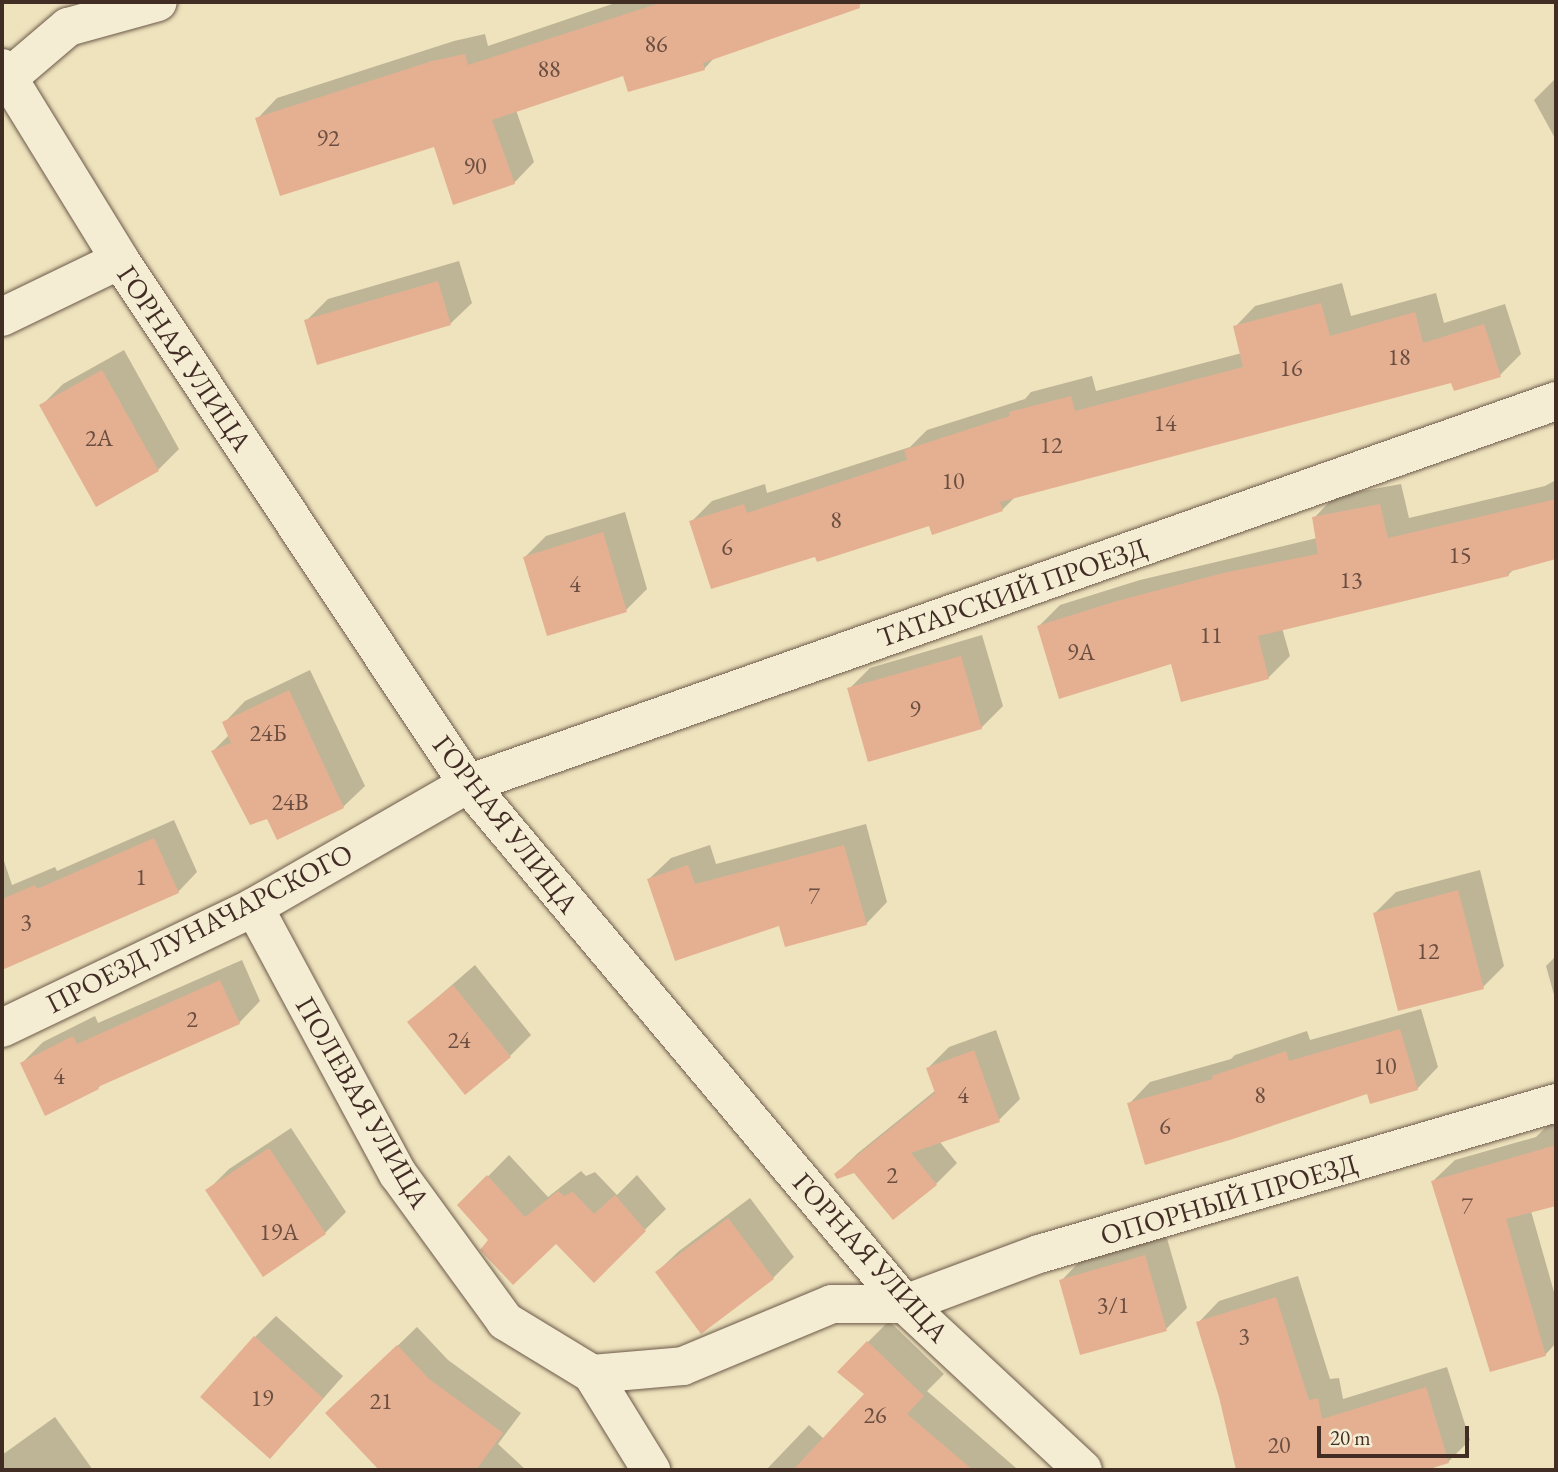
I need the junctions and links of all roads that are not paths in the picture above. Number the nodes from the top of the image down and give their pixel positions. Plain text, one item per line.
1 (158, 2) edge
2 (73, 14) edge
3 (5, 73) edge
4 (120, 260) junction
5 (2, 317) edge
6 (1556, 401) edge
7 (468, 784) junction
8 (254, 907) junction
9 (2, 1028) edge
10 (1556, 1103) edge
11 (905, 1304) junction
12 (592, 1374) junction
13 (651, 1470) edge
14 (1083, 1470) edge

1 - 2 street
2 - 3 street
3 - 4 street, ГОРНАЯ УЛИЦА
4 - 5 street
4 - 7 street, ГОРНАЯ УЛИЦА
6 - 7 street, ТАТАРСКИЙ ПРОЕЗД
7 - 8 street, ПРОЕЗД ЛУНАЧАРСКОГО
7 - 11 street, ГОРНАЯ УЛИЦА
8 - 9 street, ПРОЕЗД ЛУНАЧАРСКОГО
8 - 12 street, ПОЛЕВАЯ УЛИЦА
10 - 11 street, ОПОРНЫЙ ПРОЕЗД
11 - 12 street
11 - 14 street, ГОРНАЯ УЛИЦА
12 - 13 street, ПОЛЕВАЯ УЛИЦА

